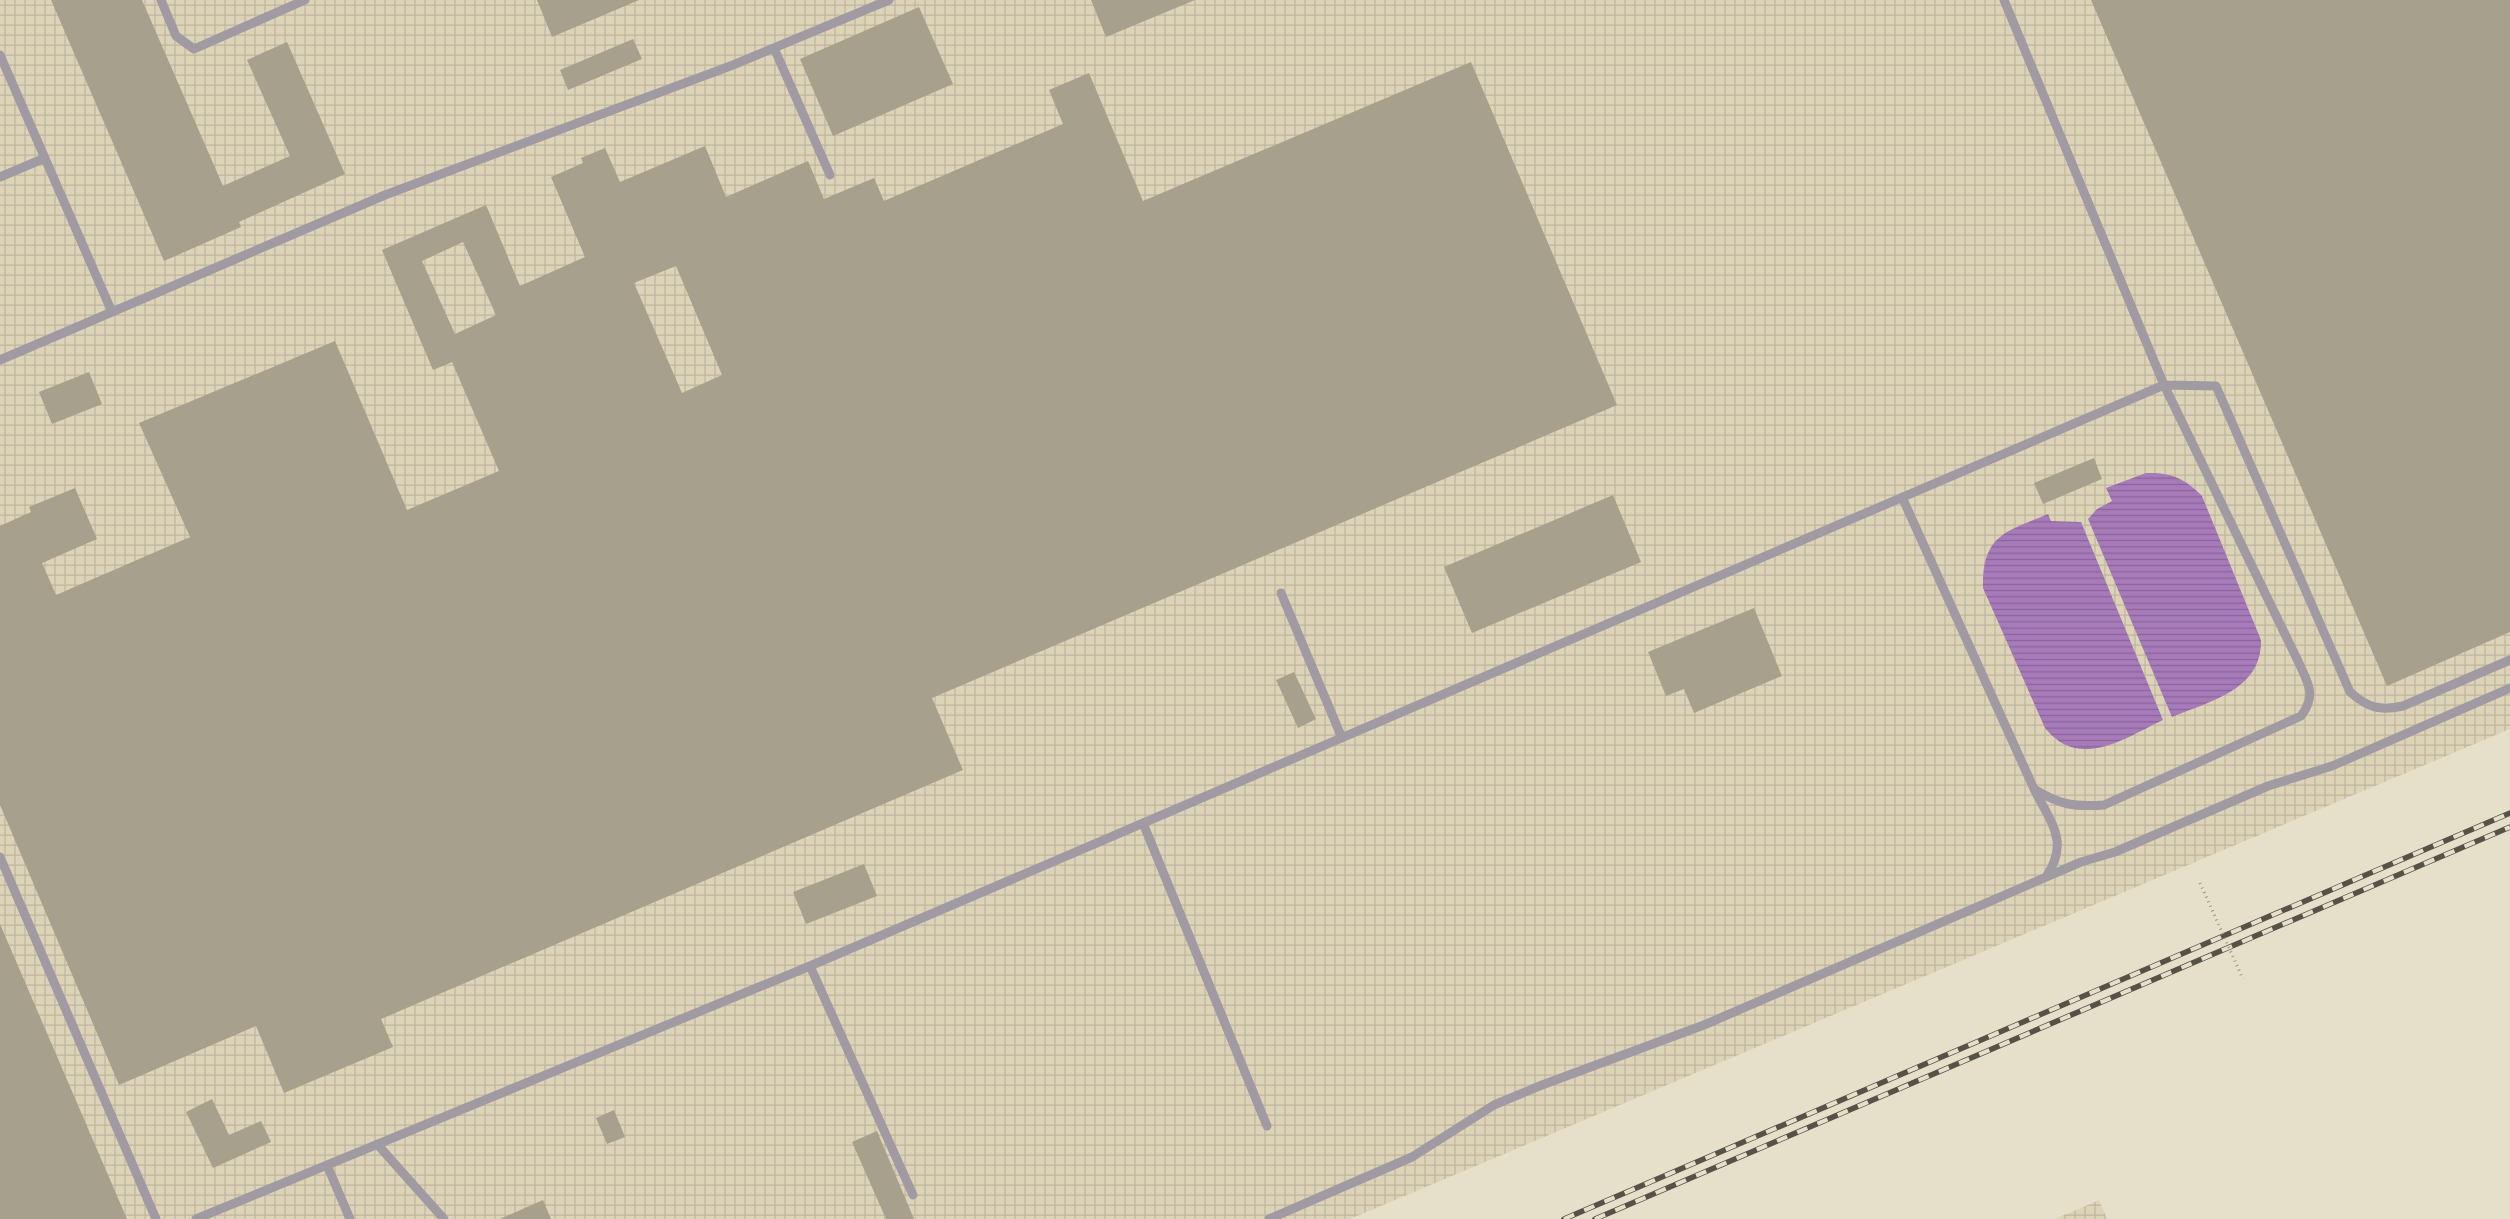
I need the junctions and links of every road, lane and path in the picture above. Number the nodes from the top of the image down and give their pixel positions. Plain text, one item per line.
1 (161, 0) edge
2 (305, 0) edge
3 (889, 0) edge
4 (2004, 0) edge
5 (774, 48) junction
6 (0, 55) edge
7 (45, 158) junction
8 (830, 175) dead end
9 (0, 177) edge
10 (112, 312) junction
11 (0, 360) edge
12 (2164, 385) junction
13 (1902, 497) junction
14 (1282, 593) dead end
15 (2510, 660) edge
16 (2510, 688) edge
17 (1342, 738) junction
18 (2034, 789) junction
19 (1143, 823) junction
20 (0, 857) edge
21 (2046, 877) junction
22 (2200, 883) dead end
23 (810, 966) junction
24 (2243, 979) dead end
25 (1267, 1126) dead end
26 (377, 1144) junction
27 (327, 1165) junction
28 (912, 1195) dead end
29 (156, 1219) edge
30 (196, 1219) edge
31 (350, 1219) edge
32 (444, 1219) edge
33 (1269, 1219) edge

1 - 2 lane
3 - 5 lane
4 - 12 lane
5 - 8 lane
5 - 10 lane
6 - 7 lane
7 - 9 lane
7 - 10 lane
10 - 11 lane
12 - 13 lane
12 - 15 lane
12 - 18 lane
13 - 17 lane
13 - 18 lane
14 - 17 lane
16 - 21 lane
17 - 19 lane
18 - 21 lane
19 - 23 lane
19 - 25 lane
20 - 29 lane
21 - 33 lane
22 - 24 path, bridge
23 - 26 lane
23 - 28 lane
26 - 27 lane
26 - 32 lane
27 - 30 lane
27 - 31 lane

